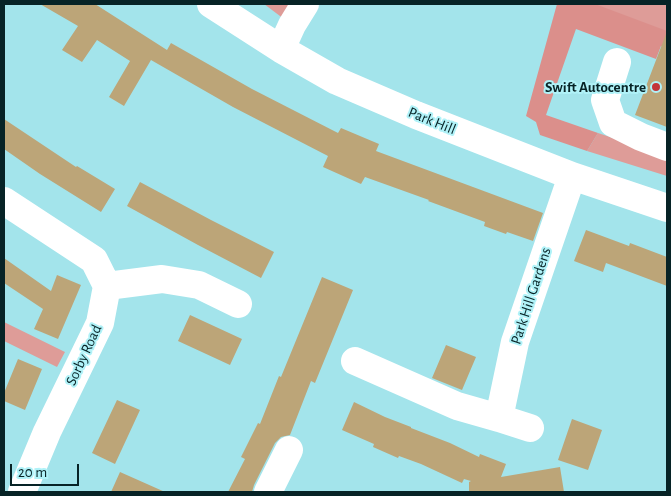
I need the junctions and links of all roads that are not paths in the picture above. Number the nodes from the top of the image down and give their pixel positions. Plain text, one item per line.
1 (213, 4) edge
2 (305, 4) edge
3 (280, 49) junction
4 (617, 62) dead end
5 (667, 147) edge
6 (572, 176) junction
7 (4, 201) edge
8 (667, 208) edge
9 (107, 286) junction
10 (238, 304) dead end
11 (355, 361) dead end
12 (499, 418) junction
13 (530, 428) dead end
14 (289, 450) dead end
15 (22, 492) edge
16 (268, 492) edge

1 - 3 street, Park Hill
2 - 3 street
3 - 6 street, Park Hill
4 - 5 street
6 - 8 street, Park Hill
6 - 12 street, Park Hill Gardens
7 - 9 street
9 - 10 street
9 - 15 street, Sorby Road
11 - 12 street
12 - 13 street
14 - 16 street

